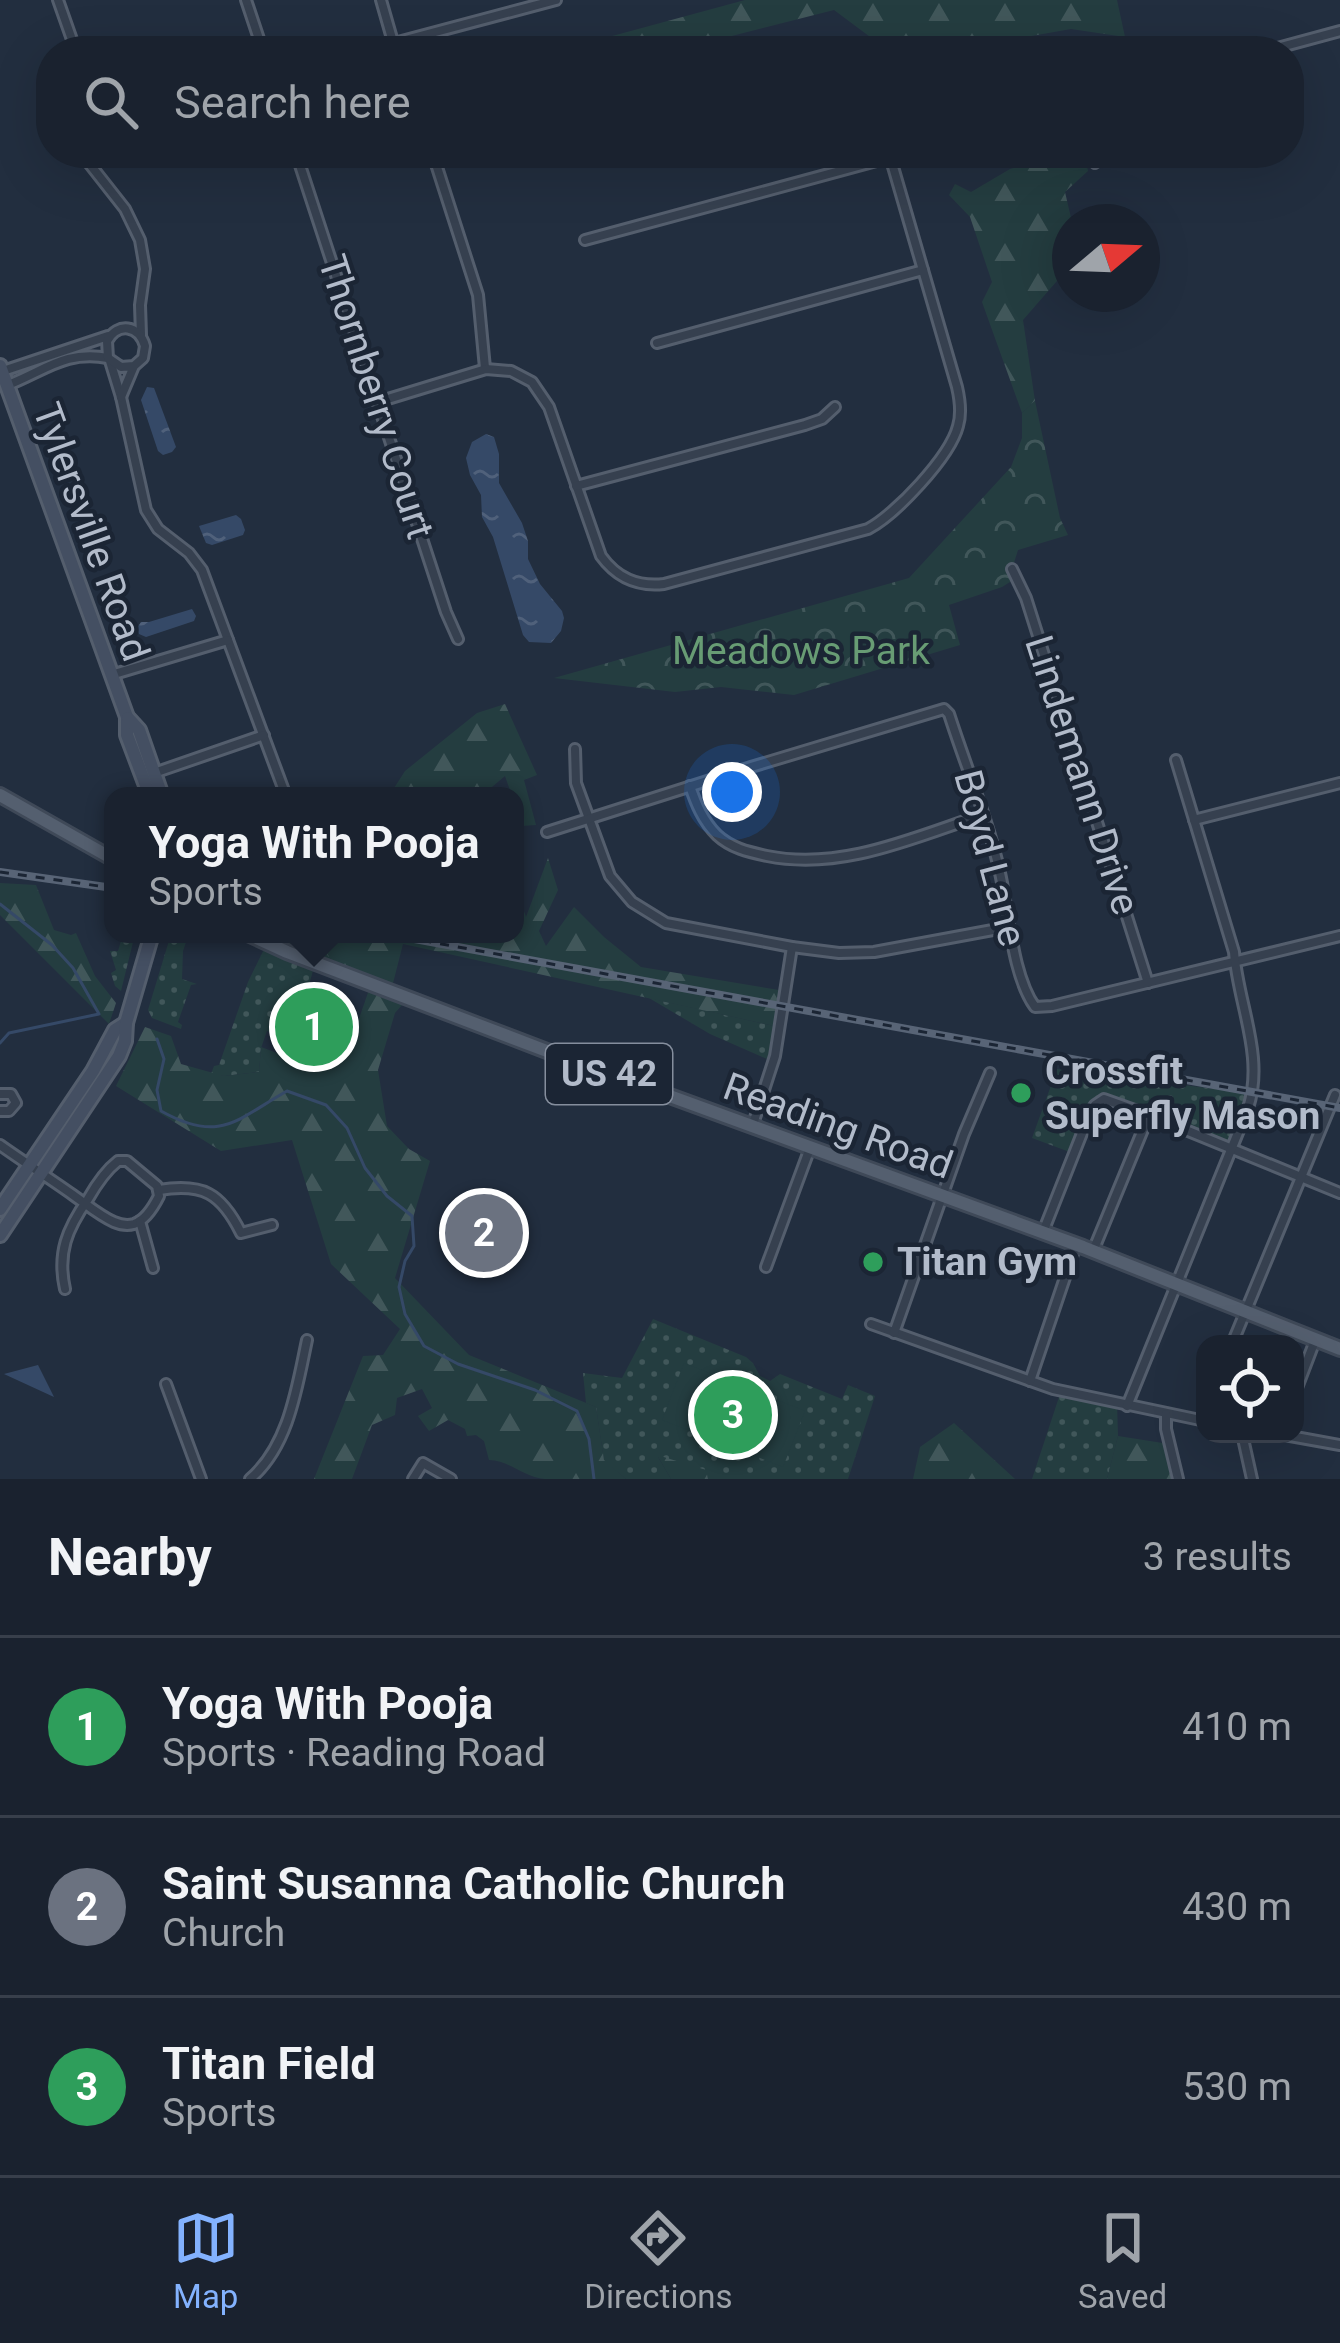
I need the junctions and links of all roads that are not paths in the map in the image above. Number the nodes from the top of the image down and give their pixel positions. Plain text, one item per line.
1 (58, 0) edge
2 (246, 0) edge
3 (381, 0) edge
4 (509, 0) edge
5 (556, 0) edge
6 (512, 12) junction
7 (1340, 31) edge
8 (71, 36) edge
9 (258, 36) edge
10 (391, 36) edge
11 (417, 36) edge
12 (1304, 41) edge
13 (92, 168) edge
14 (301, 168) edge
15 (437, 168) edge
16 (843, 168) edge
17 (894, 168) edge
18 (585, 240) dead end
19 (923, 271) junction
20 (140, 305) junction
21 (123, 328) junction
22 (109, 335) junction
23 (141, 335) junction
24 (657, 343) dead end
25 (109, 359) junction
26 (134, 366) junction
27 (485, 369) junction
28 (3, 374) edge
29 (121, 397) junction
30 (378, 402) junction
31 (835, 407) dead end
32 (576, 486) junction
33 (1012, 569) dead end
34 (227, 636) junction
35 (458, 639) dead end
36 (111, 675) junction
37 (127, 717) junction
38 (264, 735) junction
39 (575, 749) dead end
40 (1176, 760) dead end
41 (154, 773) junction
42 (1340, 782) edge
43 (147, 787) edge
44 (159, 787) edge
45 (283, 787) edge
46 (690, 787) junction
47 (0, 796) edge
48 (982, 815) junction
49 (588, 819) junction
50 (1194, 820) junction
51 (548, 832) dead end
52 (104, 854) edge
53 (1009, 927) junction
54 (1340, 936) edge
55 (149, 943) edge
56 (267, 943) edge
57 (792, 947) junction
58 (1234, 963) junction
59 (1148, 983) junction
60 (990, 1073) dead end
61 (0, 1094) edge
62 (1335, 1095) dead end
63 (0, 1111) edge
64 (1149, 1115) junction
65 (752, 1127) junction
66 (0, 1145) edge
67 (810, 1148) junction
68 (1232, 1149) junction
69 (36, 1169) junction
70 (1302, 1178) junction
71 (159, 1190) junction
72 (1340, 1193) edge
73 (942, 1195) junction
74 (85, 1203) junction
75 (0, 1209) edge
76 (140, 1221) junction
77 (272, 1225) dead end
78 (1042, 1232) junction
79 (0, 1235) edge
80 (1076, 1245) junction
81 (1093, 1251) junction
82 (766, 1267) dead end
83 (152, 1268) dead end
84 (1176, 1283) junction
85 (65, 1289) dead end
86 (1246, 1310) junction
87 (871, 1324) dead end
88 (894, 1334) junction
89 (1236, 1335) edge
90 (1316, 1338) junction
91 (308, 1340) dead end
92 (1340, 1349) edge
93 (1304, 1369) edge
94 (1030, 1381) junction
95 (166, 1384) dead end
96 (1127, 1406) junction
97 (1166, 1414) junction
98 (1196, 1416) edge
99 (1304, 1439) edge
100 (1244, 1443) edge
101 (1340, 1445) edge
102 (201, 1479) edge
103 (250, 1479) edge
104 (412, 1479) edge
105 (452, 1479) edge
106 (1178, 1479) edge
107 (1252, 1479) edge

1 - 8 street
2 - 9 street
3 - 10 street
4 - 6 street
5 - 6 street
6 - 11 street
7 - 12 street
13 - 20 street
14 - 30 street, Thornberry Court
15 - 27 street
16 - 18 street
17 - 19 street
19 - 24 street
19 - 32 street
20 - 21 street
20 - 23 street
21 - 22 street
21 - 23 street
22 - 25 street
22 - 28 street
23 - 26 street
25 - 26 street
25 - 28 street
25 - 29 street
26 - 29 street
27 - 30 street
27 - 32 street
28 - 36 main road, Tylersville Road
29 - 34 street
30 - 35 street, Thornberry Court
31 - 32 street
33 - 59 street, Lindemann Drive
34 - 36 street
34 - 38 street
36 - 37 main road, Tylersville Road
37 - 41 main road, Tylersville Road
37 - 43 main road, Tylersville Road
38 - 41 street
38 - 45 street
39 - 49 street
40 - 50 street
41 - 44 main road, Tylersville Road
42 - 50 street
46 - 48 street
46 - 48 street, Boyd Lane
46 - 49 street
47 - 52 main road
48 - 53 street, Boyd Lane
49 - 51 street
49 - 57 street
50 - 58 street
53 - 57 street
53 - 59 street, Boyd Lane
54 - 58 street
55 - 69 main road
56 - 65 main road, Reading Road / US 42
57 - 65 street
58 - 59 street
58 - 68 street
60 - 73 street
61 - 63 street
62 - 70 street
64 - 68 street
64 - 78 street
64 - 81 street
65 - 67 main road, Reading Road / US 42
66 - 69 street
67 - 73 main road, Reading Road / US 42
67 - 82 street
68 - 70 street
68 - 84 street
69 - 74 street
69 - 75 main road
69 - 79 main road
70 - 72 street
70 - 86 street
71 - 74 street
71 - 76 street
71 - 77 street
73 - 78 main road, Reading Road / US 42
73 - 88 street
74 - 76 street
74 - 85 street
76 - 83 street
78 - 80 main road, Reading Road / US 42
80 - 81 main road, Reading Road / US 42
80 - 94 street
81 - 84 main road, Reading Road / US 42
84 - 86 main road, Reading Road / US 42
84 - 96 street
86 - 89 street
86 - 90 main road, Reading Road / US 42
87 - 88 street
88 - 94 street
90 - 92 main road, Reading Road / US 42
90 - 93 street
91 - 103 street
94 - 96 street
95 - 102 street
96 - 97 street
97 - 98 street
97 - 106 street
99 - 101 street
100 - 107 street
104 - 105 street

